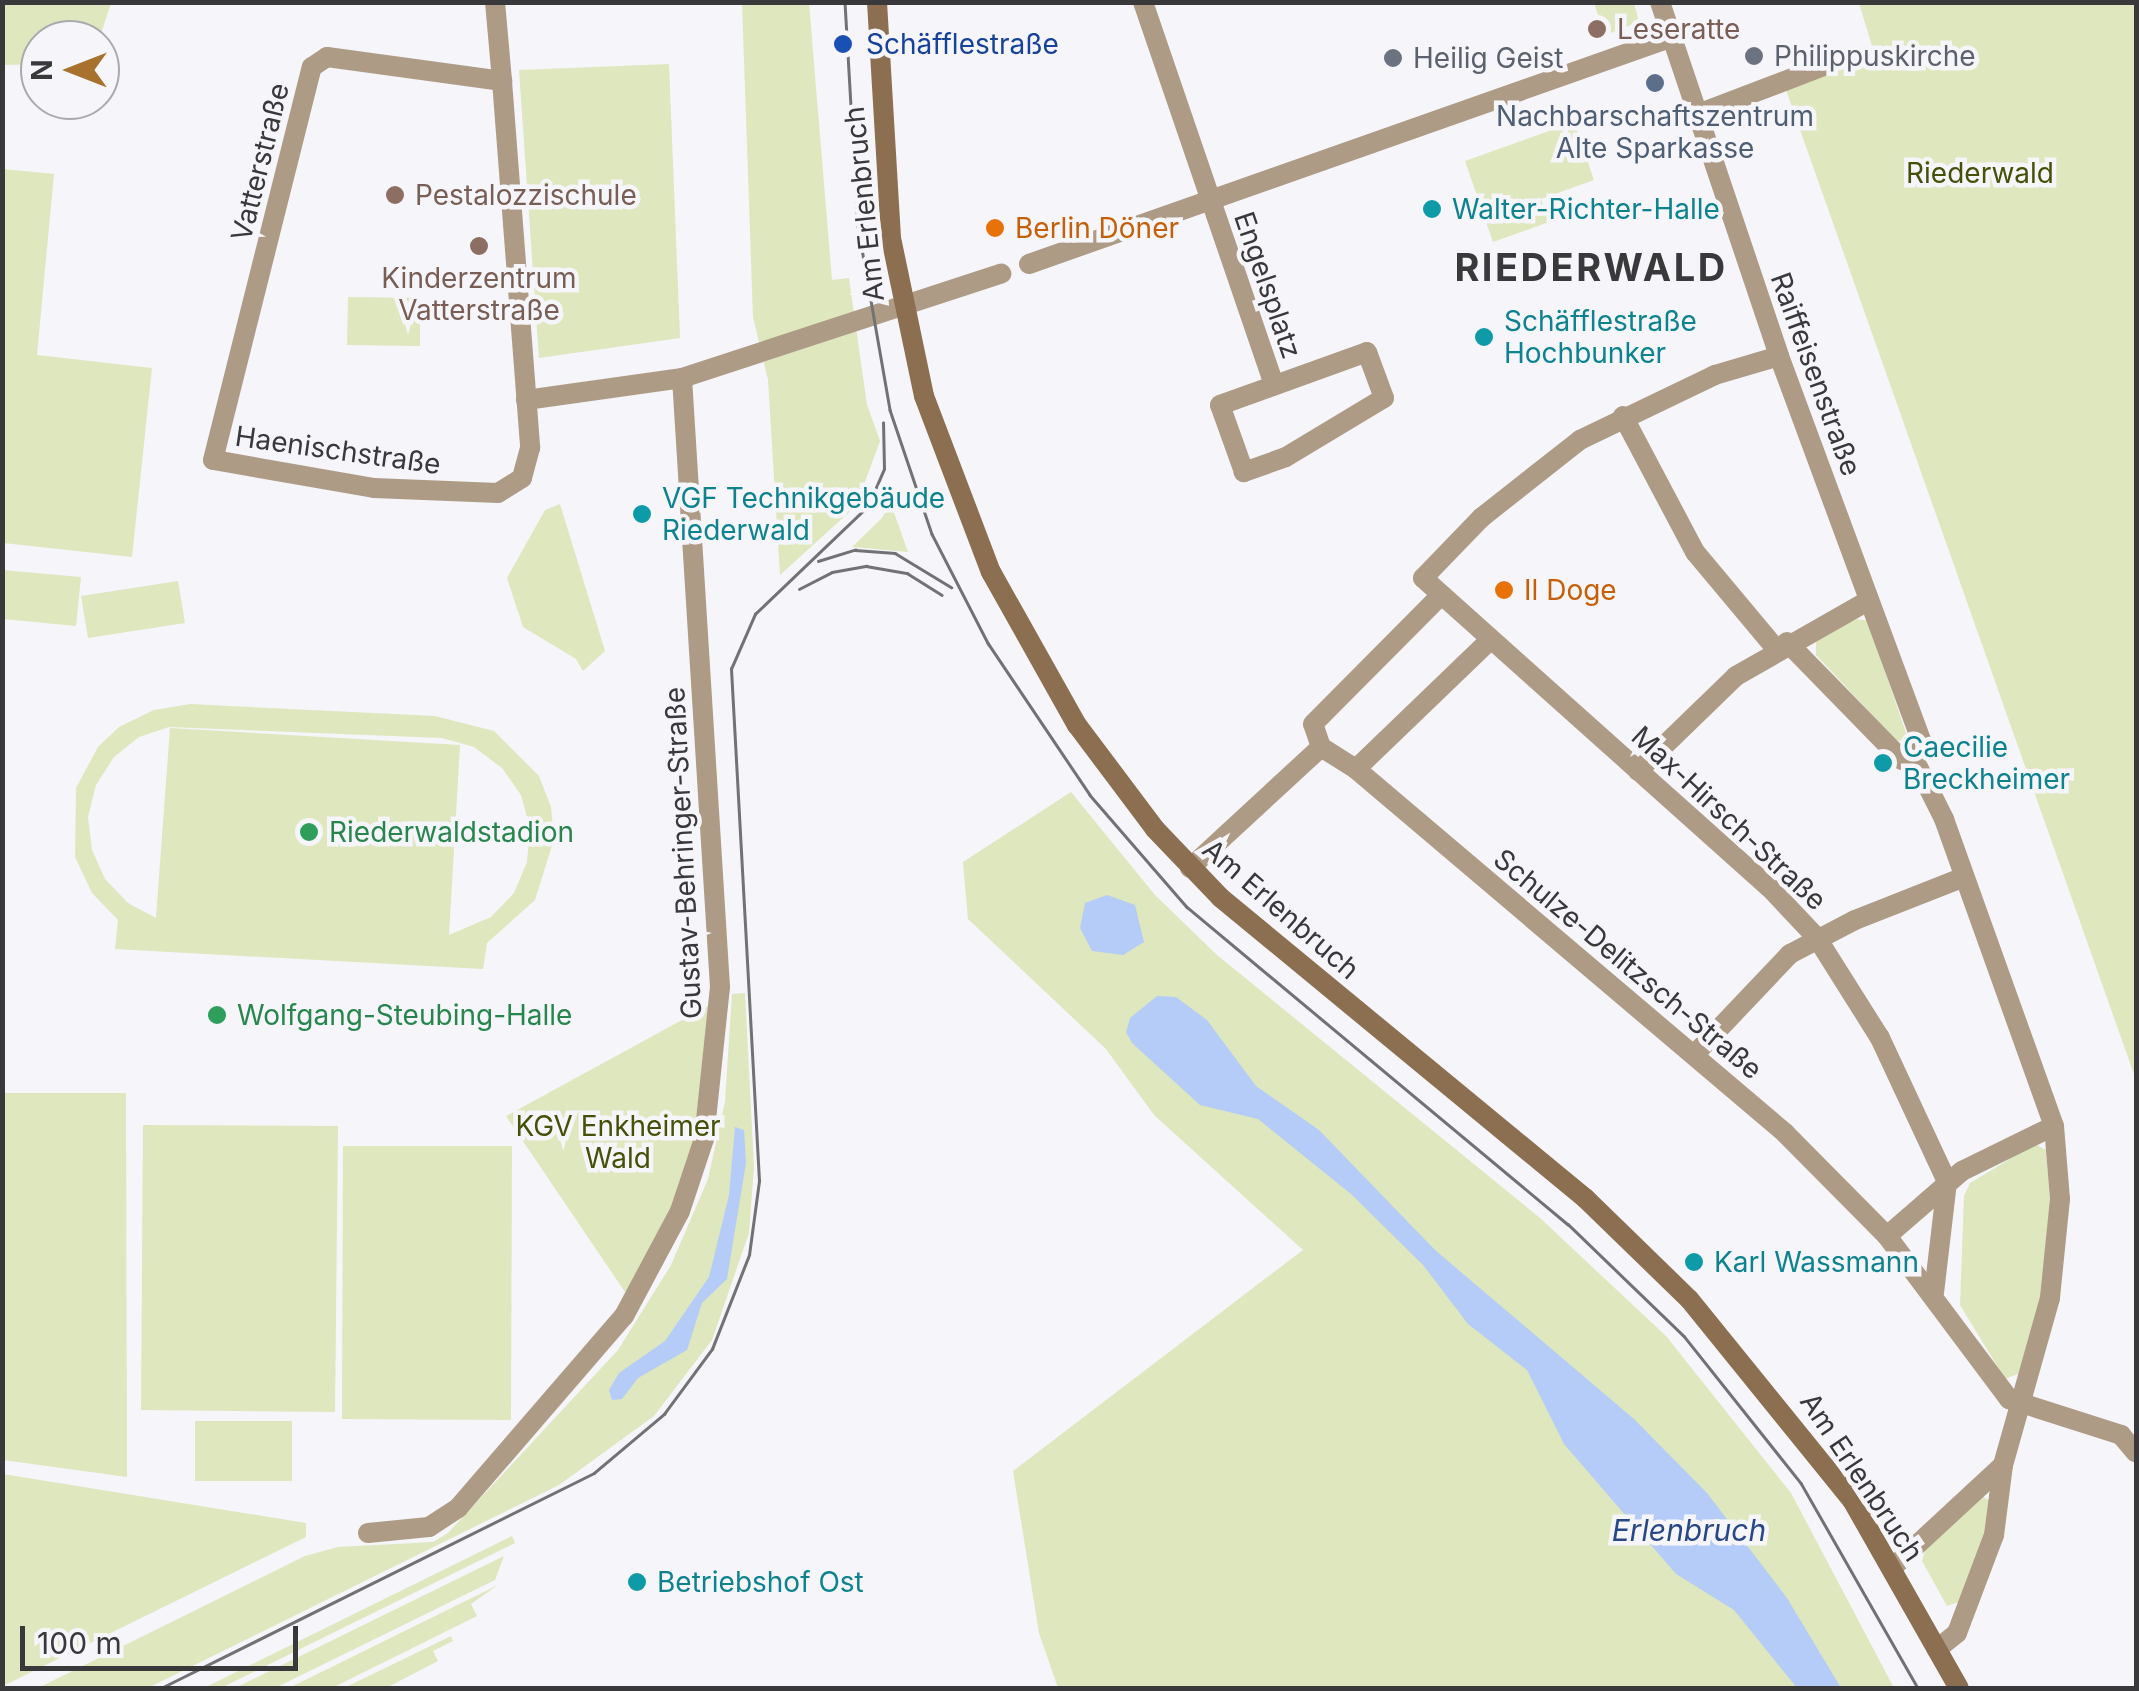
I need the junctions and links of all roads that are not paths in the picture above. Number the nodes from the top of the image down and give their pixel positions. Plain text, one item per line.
1 (495, 2) edge
2 (877, 2) edge
3 (1143, 2) edge
4 (1660, 2) edge
5 (1673, 38) junction
6 (1824, 66) dead end
7 (502, 81) junction
8 (1695, 115) junction
9 (1210, 203) junction
10 (1029, 264) dead end
11 (1001, 274) dead end
12 (901, 305) junction
13 (1779, 356) junction
14 (682, 378) junction
15 (1274, 385) junction
16 (526, 400) junction
17 (1623, 416) junction
18 (213, 460) joint
19 (1441, 595) junction
20 (1869, 600) junction
21 (1490, 640) junction
22 (1781, 646) junction
23 (1320, 747) junction
24 (1914, 760) junction
25 (1356, 769) junction
26 (1638, 770) junction
27 (1190, 868) junction
28 (1964, 877) junction
29 (1817, 938) junction
30 (1695, 1054) junction
31 (2054, 1126) junction
32 (1947, 1182) junction
33 (1888, 1236) junction
34 (1934, 1292) junction
35 (2020, 1404) junction
36 (2136, 1452) edge
37 (2004, 1465) junction
38 (368, 1533) dead end
39 (1893, 1568) junction
40 (1937, 1649) junction
41 (1958, 1688) edge

1 - 7 street
2 - 12 main road, Am Erlenbruch
3 - 9 street, Engelsplatz
4 - 5 street, Raiffeisenstraße
5 - 8 street, Raiffeisenstraße
5 - 9 street
6 - 8 street
7 - 16 street
7 - 18 street, Vatterstraße
8 - 13 street, Raiffeisenstraße
9 - 10 street
9 - 15 street, Engelsplatz
11 - 12 street
12 - 14 street
12 - 27 main road, Am Erlenbruch
13 - 17 street
13 - 20 street, Raiffeisenstraße
14 - 16 street
14 - 38 street, Gustav-Behringer-Straße
15 - 15 street, Engelsplatz
16 - 18 street, Haenischstraße
17 - 19 street
17 - 22 street
19 - 21 street, Max-Hirsch-Straße
19 - 23 street
20 - 22 street
20 - 24 street, Raiffeisenstraße
21 - 25 street
21 - 26 street, Max-Hirsch-Straße
22 - 24 street
22 - 26 street
23 - 25 street, Schulze-Delitzsch-Straße
23 - 27 street
24 - 28 street, Raiffeisenstraße
25 - 30 street, Schulze-Delitzsch-Straße
26 - 29 street, Max-Hirsch-Straße
27 - 39 main road, Am Erlenbruch
28 - 29 street
28 - 31 street, Raiffeisenstraße
29 - 30 street
29 - 32 street, Max-Hirsch-Straße
30 - 33 street, Schulze-Delitzsch-Straße
31 - 32 street
31 - 35 street, Raiffeisenstraße
32 - 33 street
32 - 34 street
33 - 34 street, Schulze-Delitzsch-Straße
34 - 35 street, Schulze-Delitzsch-Straße
35 - 36 street
35 - 37 street, Raiffeisenstraße
37 - 39 street
37 - 40 street, Raiffeisenstraße
39 - 40 main road, Am Erlenbruch
40 - 41 main road, Am Erlenbruch

